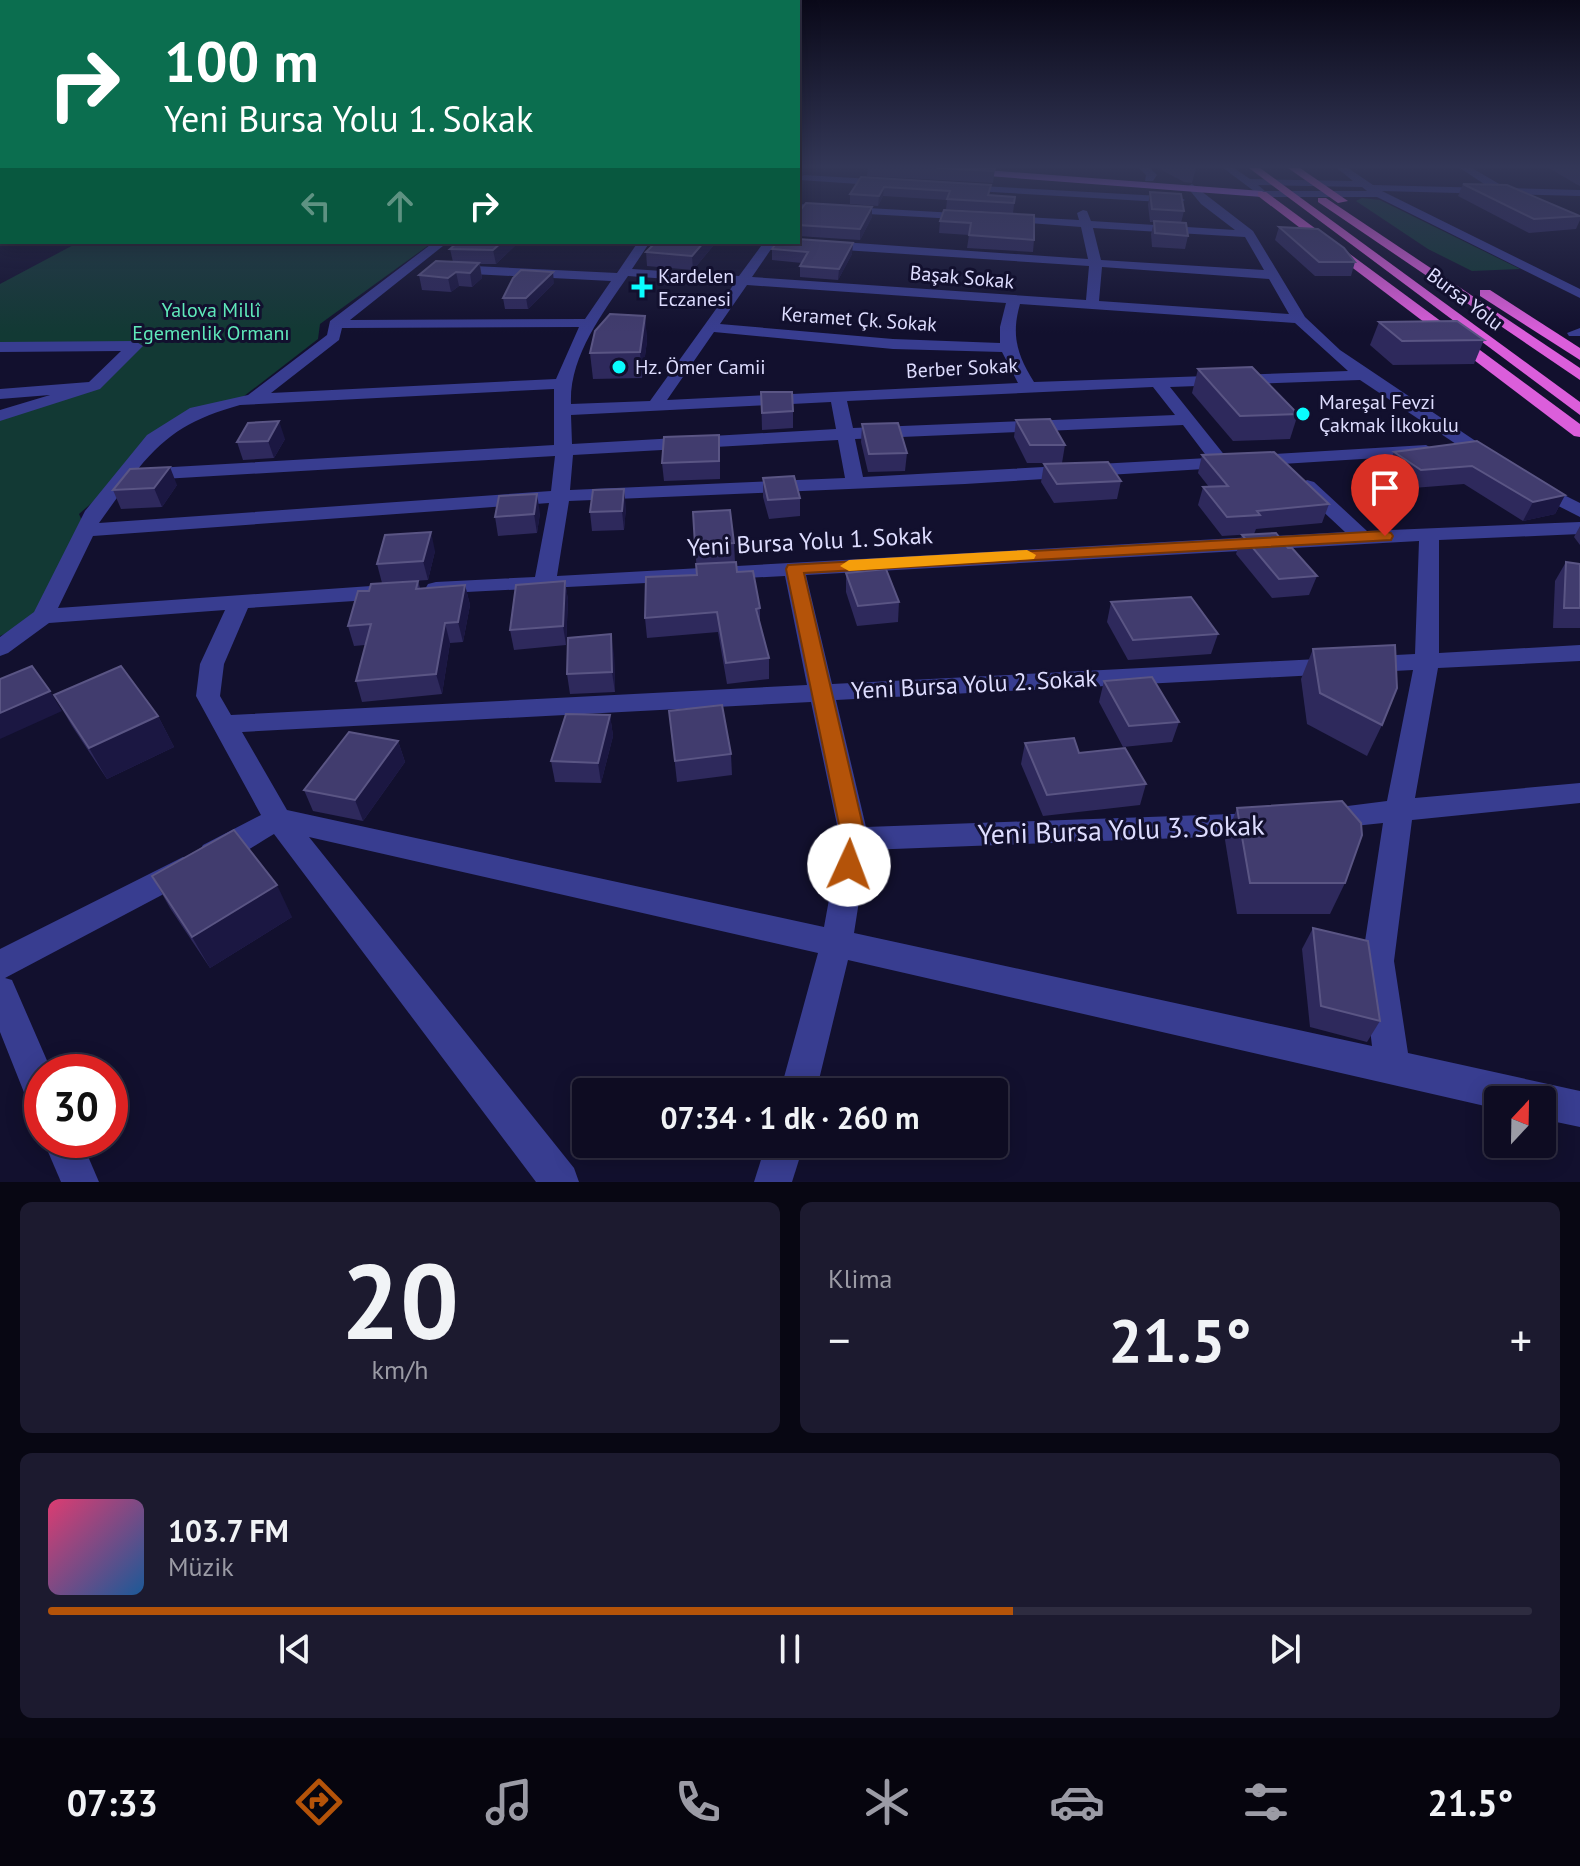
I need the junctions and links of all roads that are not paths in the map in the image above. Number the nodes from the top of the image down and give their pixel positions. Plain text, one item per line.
1 (1073, 223) edge
2 (1234, 223) edge
3 (1301, 223) edge
4 (1329, 223) edge
5 (1355, 223) edge
6 (1377, 223) edge
7 (1440, 223) edge
8 (1085, 224) junction
9 (1249, 234) junction
10 (800, 243) edge
11 (439, 244) edge
12 (643, 244) edge
13 (769, 244) edge
14 (1096, 264) junction
15 (409, 267) junction
16 (621, 274) junction
17 (1274, 275) junction
18 (742, 281) junction
19 (1580, 294) edge
20 (1014, 301) junction
21 (1092, 306) junction
22 (1299, 319) junction
23 (589, 323) junction
24 (335, 324) junction
25 (708, 327) junction
26 (0, 347) edge
27 (1006, 348) junction
28 (1580, 355) edge
29 (1363, 375) junction
30 (1580, 375) edge
31 (1158, 383) junction
32 (562, 384) junction
33 (94, 386) junction
34 (1029, 387) junction
35 (0, 394) edge
36 (838, 396) junction
37 (253, 399) junction
38 (656, 404) junction
39 (562, 410) junction
40 (1580, 410) edge
41 (0, 416) edge
42 (1185, 420) junction
43 (1580, 432) edge
44 (844, 434) junction
45 (1471, 447) junction
46 (563, 452) junction
47 (1277, 459) junction
48 (1221, 462) junction
49 (123, 476) junction
50 (855, 483) junction
51 (559, 496) junction
52 (1580, 511) edge
53 (1580, 528) edge
54 (86, 530) junction
55 (1429, 535) junction
56 (1362, 537) junction
57 (794, 569) junction
58 (545, 582) junction
59 (240, 602) junction
60 (43, 616) junction
61 (0, 648) edge
62 (1580, 653) edge
63 (1427, 662) junction
64 (821, 691) junction
65 (224, 724) junction
66 (1580, 793) edge
67 (1399, 811) junction
68 (278, 819) junction
69 (854, 839) junction
70 (836, 946) junction
71 (0, 965) edge
72 (0, 991) edge
73 (26, 1054) edge
74 (1392, 1068) junction
75 (802, 1078) edge
76 (1484, 1088) edge
77 (1556, 1103) edge
78 (1580, 1109) edge
79 (70, 1158) edge
80 (781, 1158) edge
81 (80, 1182) edge
82 (560, 1182) edge
83 (773, 1182) edge

1 - 8 street
2 - 9 street
3 - 43 highway
4 - 40 highway, Bursa Yolu
5 - 30 highway
6 - 28 highway
7 - 19 street
8 - 9 street
8 - 14 street
9 - 17 street
10 - 14 street
11 - 15 street
12 - 16 street
13 - 18 street
14 - 17 street
14 - 21 street
15 - 16 street, Başak Sokak
15 - 24 street
16 - 18 street, Başak Sokak
16 - 23 street
17 - 22 street
18 - 20 street, Başak Sokak
18 - 25 street
20 - 21 street, Başak Sokak
20 - 27 street
21 - 22 street, Başak Sokak
22 - 29 street
23 - 24 street
23 - 32 street
24 - 37 street
25 - 27 street, Keramet Çk. Sokak
25 - 38 street
26 - 33 street
27 - 34 street
29 - 31 street, Berber Sokak
29 - 45 street
31 - 34 street, Berber Sokak
31 - 42 street
32 - 37 street
32 - 39 street
33 - 35 street
33 - 41 street
34 - 36 street, Berber Sokak
36 - 38 street, Berber Sokak
36 - 44 street
37 - 49 street
38 - 39 street, Berber Sokak
39 - 46 street
42 - 44 street
42 - 48 street
44 - 46 street
44 - 50 street
45 - 47 street
45 - 52 street
46 - 49 street
46 - 51 street
47 - 48 street
47 - 56 street
48 - 50 street
49 - 54 street
50 - 51 street
51 - 54 street
51 - 58 street
53 - 55 street, Yeni Bursa Yolu 1. Sokak
54 - 60 street
55 - 56 street, Yeni Bursa Yolu 1. Sokak
55 - 63 street
56 - 57 street, Yeni Bursa Yolu 1. Sokak
57 - 58 street, Yeni Bursa Yolu 1. Sokak
57 - 64 street
58 - 59 street, Yeni Bursa Yolu 1. Sokak
59 - 60 street, Yeni Bursa Yolu 1. Sokak
59 - 65 street
60 - 61 street
62 - 63 street, Yeni Bursa Yolu 2. Sokak
63 - 64 street, Yeni Bursa Yolu 2. Sokak
63 - 67 street
64 - 65 street, Yeni Bursa Yolu 2. Sokak
64 - 69 street
65 - 68 street
66 - 67 street, Yeni Bursa Yolu 3. Sokak
67 - 69 street, Yeni Bursa Yolu 3. Sokak
67 - 74 street
68 - 70 street
68 - 71 street
68 - 82 street
69 - 70 street
70 - 74 street
70 - 75 street
72 - 73 street
74 - 76 street
77 - 78 street
79 - 81 street
80 - 83 street

